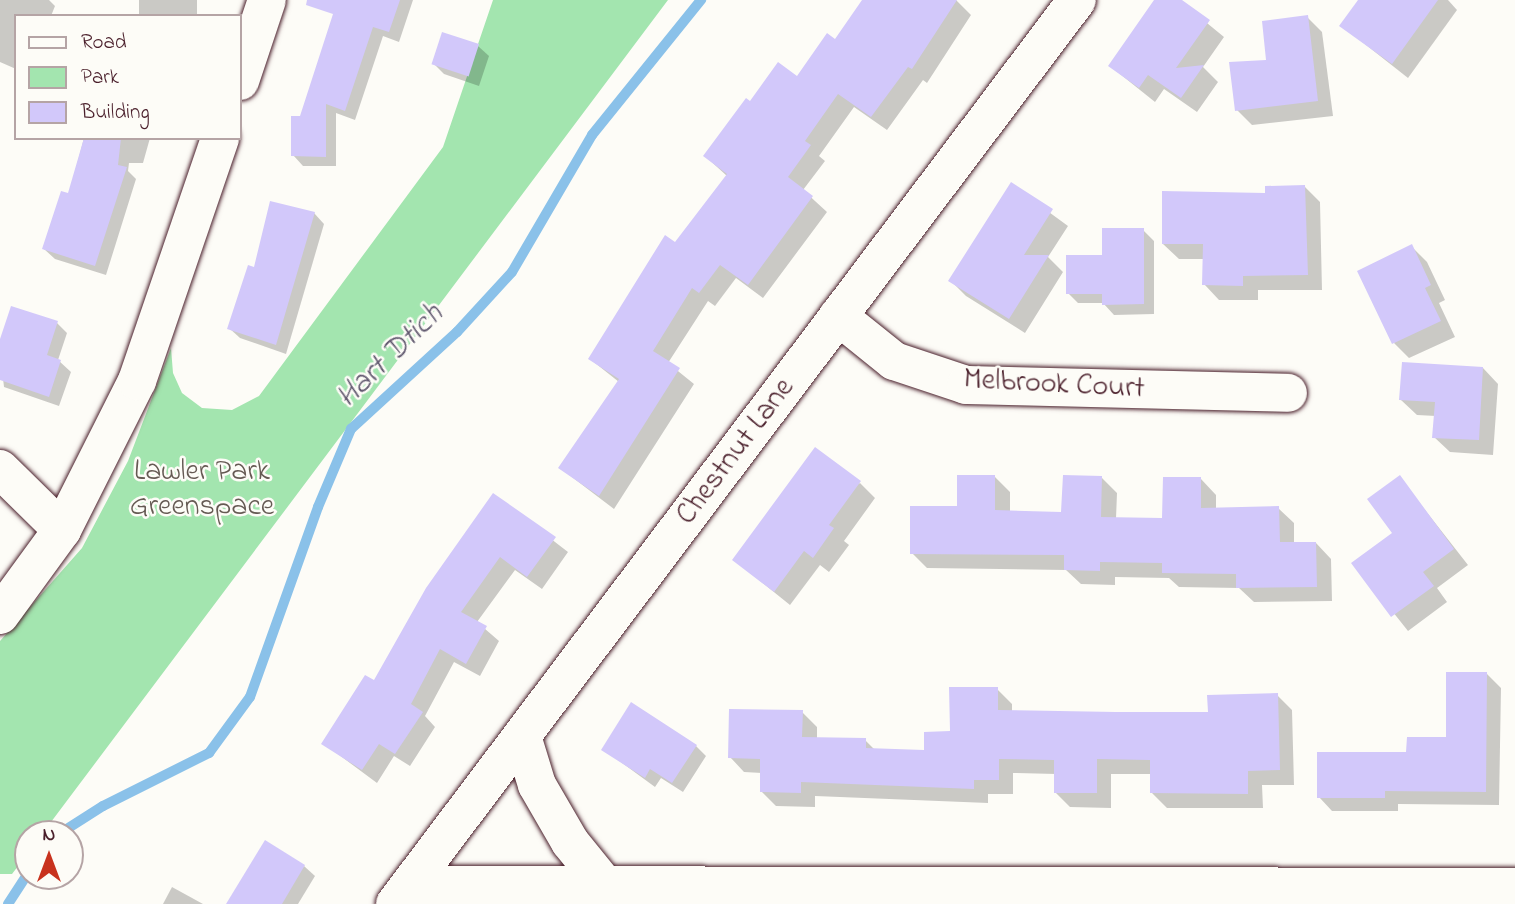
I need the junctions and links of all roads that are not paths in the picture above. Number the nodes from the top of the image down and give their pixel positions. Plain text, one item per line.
1 (267, 0) edge
2 (1077, 0) edge
3 (242, 74) edge
4 (219, 140) edge
5 (838, 316) junction
6 (1287, 393) dead end
7 (0, 469) edge
8 (62, 530) junction
9 (0, 615) edge
10 (522, 736) junction
11 (605, 884) junction
12 (1515, 887) edge
13 (1248, 894) edge
14 (403, 895) edge

1 - 3 street
2 - 5 street, Chestnut Lane
4 - 8 street
5 - 6 street, Melbrook Court
5 - 10 street, Chestnut Lane
7 - 8 street
8 - 9 street
10 - 11 street
10 - 14 street, Chestnut Lane
11 - 13 street
11 - 14 street
12 - 13 street

